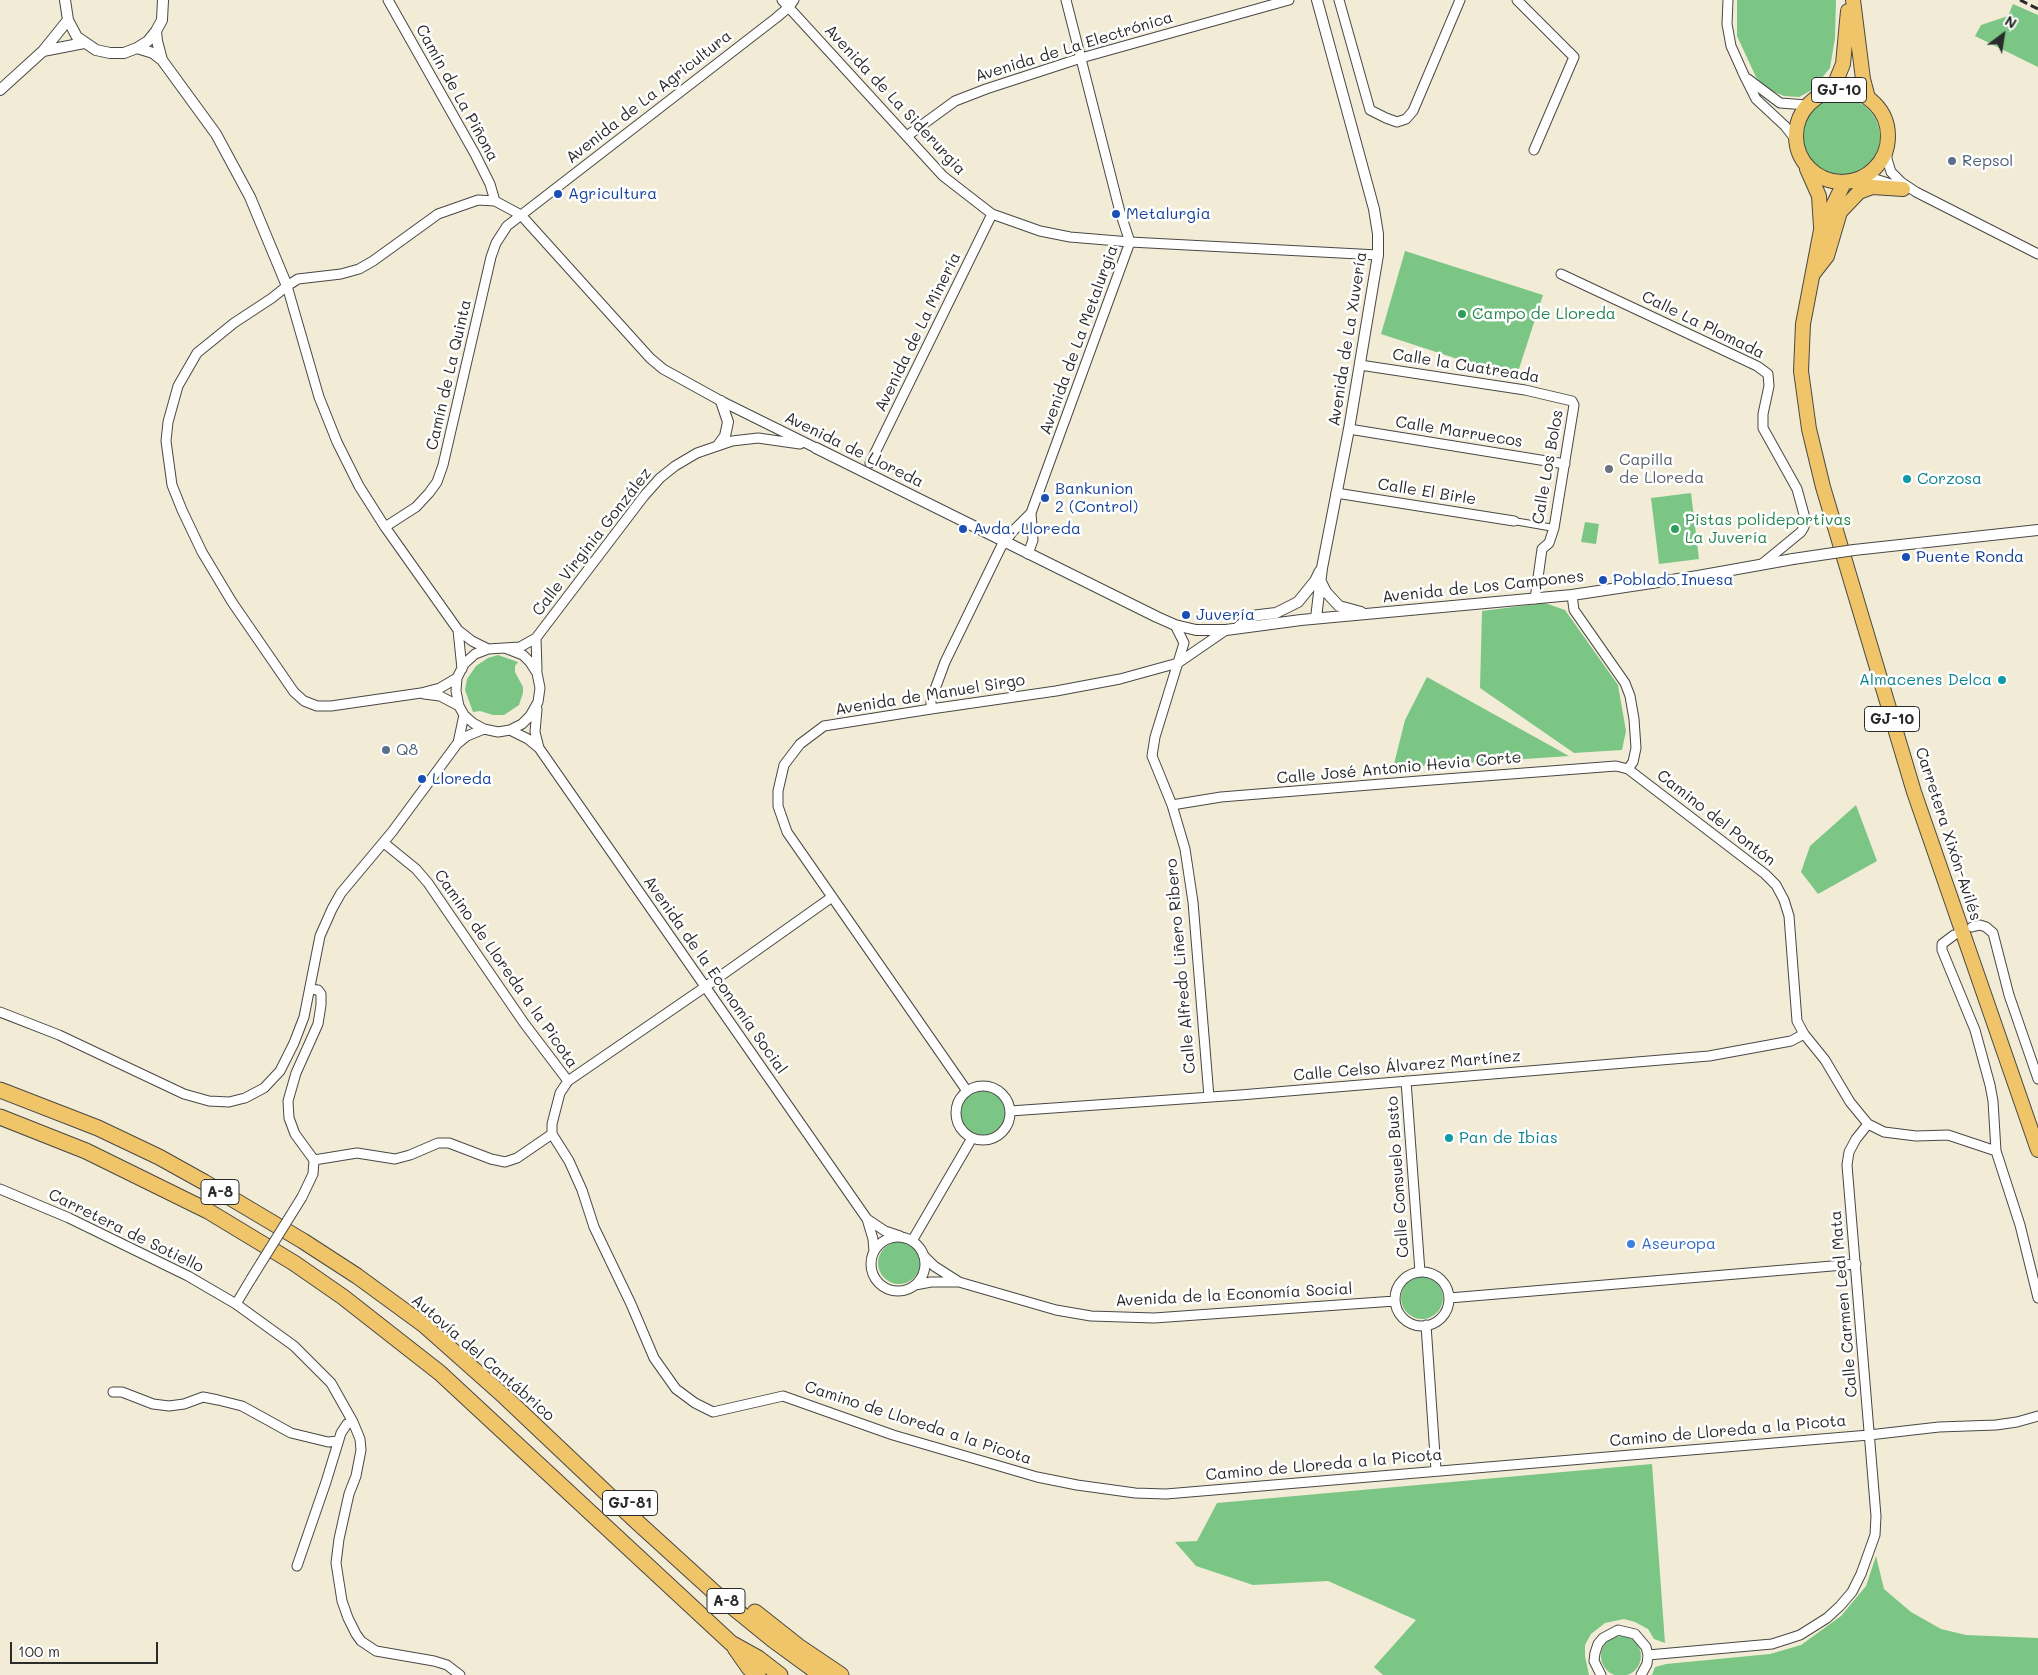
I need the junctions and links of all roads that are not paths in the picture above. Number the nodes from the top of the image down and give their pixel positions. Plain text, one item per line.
1 (65, 0) edge
2 (163, 0) edge
3 (388, 0) edge
4 (782, 0) edge
5 (1066, 0) edge
6 (1289, 0) edge
7 (1317, 0) edge
8 (1339, 0) edge
9 (1460, 0) edge
10 (1517, 0) edge
11 (1728, 0) edge
12 (1851, 0) edge
13 (791, 4) edge
14 (68, 20) junction
15 (156, 31) junction
16 (84, 43) junction
17 (137, 48) junction
18 (43, 51) junction
19 (1081, 58) junction
20 (162, 60) junction
21 (1744, 75) junction
22 (0, 90) edge
23 (1832, 91) junction
24 (1868, 98) junction
25 (1807, 104) junction
26 (907, 136) junction
27 (1795, 139) junction
28 (1887, 144) junction
29 (1534, 150) dead end
30 (1806, 166) junction
31 (1866, 176) junction
32 (1844, 183) junction
33 (1909, 190) junction
34 (495, 202) junction
35 (992, 214) junction
36 (521, 215) junction
37 (1821, 230) junction
38 (1130, 242) junction
39 (2038, 254) edge
40 (1378, 255) junction
41 (1561, 274) dead end
42 (1811, 276) junction
43 (287, 286) junction
44 (1360, 365) junction
45 (1568, 398) joint
46 (720, 401) junction
47 (1349, 429) junction
48 (719, 444) junction
49 (816, 448) junction
50 (870, 463) dead end
51 (1565, 464) junction
52 (1336, 492) junction
53 (1031, 513) junction
54 (1514, 521) joint
55 (384, 527) junction
56 (1554, 528) junction
57 (2038, 530) edge
58 (1005, 542) junction
59 (1028, 554) junction
60 (1762, 564) junction
61 (1322, 568) junction
62 (1321, 582) junction
63 (1572, 595) junction
64 (1535, 599) junction
65 (1366, 614) junction
66 (1316, 618) junction
67 (1175, 625) junction
68 (1238, 628) junction
69 (458, 630) junction
70 (1226, 630) junction
71 (536, 638) junction
72 (488, 648) junction
73 (505, 648) junction
74 (1178, 663) junction
75 (462, 669) junction
76 (537, 673) junction
77 (457, 678) junction
78 (421, 693) junction
79 (538, 702) junction
80 (459, 706) junction
81 (931, 708) junction
82 (464, 715) junction
83 (484, 729) junction
84 (510, 730) junction
85 (458, 744) junction
86 (539, 748) junction
87 (1628, 769) junction
88 (1172, 805) junction
89 (384, 842) junction
90 (832, 897) junction
91 (1972, 928) dead end
92 (1954, 934) dead end
93 (705, 987) junction
94 (310, 989) junction
95 (0, 1012) edge
96 (1804, 1034) junction
97 (2038, 1079) edge
98 (568, 1081) junction
99 (1406, 1081) junction
100 (0, 1090) edge
101 (967, 1091) junction
102 (1209, 1097) junction
103 (1010, 1111) junction
104 (0, 1117) edge
105 (1868, 1124) junction
106 (552, 1134) junction
107 (972, 1138) junction
108 (2038, 1150) edge
109 (1996, 1151) junction
110 (314, 1160) junction
111 (0, 1189) edge
112 (867, 1219) junction
113 (902, 1237) junction
114 (912, 1241) junction
115 (874, 1252) junction
116 (923, 1255) junction
117 (1856, 1264) junction
118 (1420, 1272) junction
119 (959, 1282) junction
120 (914, 1286) junction
121 (1449, 1298) junction
122 (2038, 1298) edge
123 (1395, 1301) junction
124 (236, 1304) junction
125 (424, 1325) junction
126 (1426, 1325) junction
127 (113, 1392) dead end
128 (2038, 1416) edge
129 (353, 1422) junction
130 (1869, 1435) junction
131 (338, 1441) junction
132 (1436, 1470) junction
133 (297, 1566) dead end
134 (731, 1643) junction
135 (1648, 1655) junction
136 (460, 1675) edge
137 (758, 1675) edge
138 (780, 1675) edge
139 (821, 1675) edge
140 (841, 1675) edge
141 (1601, 1675) edge
142 (1642, 1675) edge

1 - 14 street
2 - 15 street
3 - 34 street, Camín de La Piñona
4 - 13 street, Avenida de La Siderurgia
5 - 19 street, Avenida de La Metalurgia
6 - 19 street, Avenida de La Electrónica
7 - 40 street, Avenida de La Xuvería
8 - 9 street
10 - 29 street
11 - 21 street
12 - 23 highway, GJ-10
12 - 24 highway, GJ-10
13 - 26 street, Avenida de La Siderurgia
13 - 36 street, Avenida de La Agricultura
14 - 16 street
14 - 18 street
15 - 17 street
15 - 20 street
16 - 17 street
16 - 18 street
17 - 20 street
18 - 22 street
19 - 26 street, Avenida de La Electrónica
19 - 38 street, Avenida de La Metalurgia
20 - 43 street
21 - 25 street
21 - 27 street
23 - 24 highway, GJ-10
23 - 25 highway, GJ-10
24 - 28 highway, GJ-10
25 - 27 highway, GJ-10
26 - 35 street, Avenida de La Siderurgia
27 - 30 highway, GJ-10
28 - 31 highway
28 - 33 street
30 - 32 highway
30 - 37 highway, Carretera Xixón-Avilés / GJ-10
31 - 32 highway
31 - 33 street
32 - 37 highway, Carretera Xixón-Avilés / GJ-10
33 - 39 street
33 - 42 highway
34 - 36 street
34 - 43 street
35 - 38 street, Avenida de La Siderurgia
35 - 50 street, Avenida de La Minería
36 - 46 street, Avenida de Lloreda
36 - 55 street, Camín de La Quinta
37 - 42 highway, Carretera Xixón-Avilés / GJ-10
38 - 40 street, Avenida de La Siderurgia
38 - 53 street, Avenida de La Metalurgia
40 - 44 street, Avenida de La Xuvería
41 - 60 street, Calle La Plomada
42 - 108 highway, Carretera Xixón-Avilés / GJ-10
43 - 55 street
43 - 78 street
44 - 45 street, Calle la Cuatreada
44 - 47 street, Avenida de La Xuvería
45 - 51 street, Calle Los Bolos
46 - 48 street
46 - 49 street, Avenida de Lloreda
47 - 51 street, Calle Marruecos
47 - 52 street, Avenida de La Xuvería
48 - 49 street, Calle Virginia González
48 - 71 street, Calle Virginia González
49 - 58 street, Avenida de Lloreda
51 - 56 street, Calle Los Bolos
52 - 54 street, Calle El Birle
52 - 61 street, Avenida de La Xuvería
53 - 58 street
53 - 59 street
54 - 56 street
55 - 69 street
56 - 64 street, Calle Los Bolos
57 - 60 street, Avenida de Los Campones, bridge
58 - 59 street, Avenida de Lloreda
58 - 81 street
59 - 67 street, Avenida de Lloreda
60 - 63 street, Avenida de Los Campones
61 - 62 street, Avenida de La Xuvería
61 - 68 street, Avenida de La Xuvería
62 - 65 street
62 - 66 street, Avenida de La Xuvería
63 - 64 street, Avenida de Los Campones
63 - 87 street
64 - 65 street, Avenida de Los Campones
65 - 66 street, Avenida de Los Campones
66 - 68 street, Avenida de Manuel Sirgo
67 - 70 street, Avenida de Lloreda
67 - 74 street
68 - 70 street, Avenida de Manuel Sirgo
69 - 72 street
69 - 75 street
70 - 74 street, Avenida de Manuel Sirgo
71 - 73 street, Calle Virginia González
71 - 76 street, Calle Virginia González
72 - 73 street
72 - 75 street
73 - 76 street
74 - 81 street, Avenida de Manuel Sirgo
74 - 88 street, Calle Alfredo Liñero Ribero
75 - 77 street
76 - 79 street
77 - 78 street
77 - 80 street
78 - 80 street
79 - 84 street
79 - 86 street, Avenida de la Economía Social
80 - 82 street
81 - 90 street, Avenida de Manuel Sirgo
82 - 83 street
82 - 85 street
83 - 84 street
83 - 85 street
84 - 86 street, Avenida de la Economía Social
85 - 89 street
86 - 93 street, Avenida de la Economía Social
87 - 88 street, Calle José Antonio Hevia Corte
87 - 96 street, Camino del Pontón
88 - 102 street, Calle Alfredo Liñero Ribero
89 - 94 street
89 - 98 street, Camino de Lloreda a la Picota
90 - 93 street
90 - 101 street, Avenida de Manuel Sirgo
91 - 97 street
92 - 109 street
93 - 98 street
93 - 112 street, Avenida de la Economía Social
94 - 95 street
94 - 110 street
96 - 99 street, Calle Celso Álvarez Martínez
96 - 105 street, Camino del Pontón
98 - 106 street, Camino de Lloreda a la Picota
99 - 102 street, Calle Celso Álvarez Martínez
99 - 118 street, Calle Consuelo Busto
100 - 125 highway, Autovía del Cantábrico / A-8
101 - 103 street
101 - 107 street
102 - 103 street, Calle Celso Álvarez Martínez
103 - 107 street
104 - 134 highway, A-8
105 - 109 street
105 - 117 street, Calle Carmen Leal Mata
106 - 110 street
106 - 132 street, Camino de Lloreda a la Picota
107 - 114 street
109 - 122 street
110 - 124 street, bridge
111 - 124 street, Carretera de Sotiello
112 - 113 street, Avenida de la Economía Social
112 - 115 street, Avenida de la Economía Social
113 - 114 street
113 - 115 street
114 - 116 street
115 - 120 street
116 - 119 street, Avenida de la Economía Social
116 - 120 street
117 - 121 street
117 - 130 street, Calle Carmen Leal Mata
118 - 121 street
118 - 123 street
119 - 120 street, Avenida de la Economía Social
119 - 123 street, Avenida de la Economía Social
121 - 126 street
123 - 126 street
124 - 129 street, Carretera de Sotiello
125 - 139 highway, Autovía del Cantábrico / A-8
125 - 140 highway, GJ-81
126 - 132 street
127 - 131 street
128 - 130 street, Camino de Lloreda a la Picota
129 - 131 street
129 - 136 street, Carretera de Sotiello
130 - 132 street, Camino de Lloreda a la Picota
130 - 135 street, Calle Carmen Leal Mata
131 - 133 street
134 - 137 highway
134 - 138 highway, A-8
135 - 141 street
135 - 142 street

